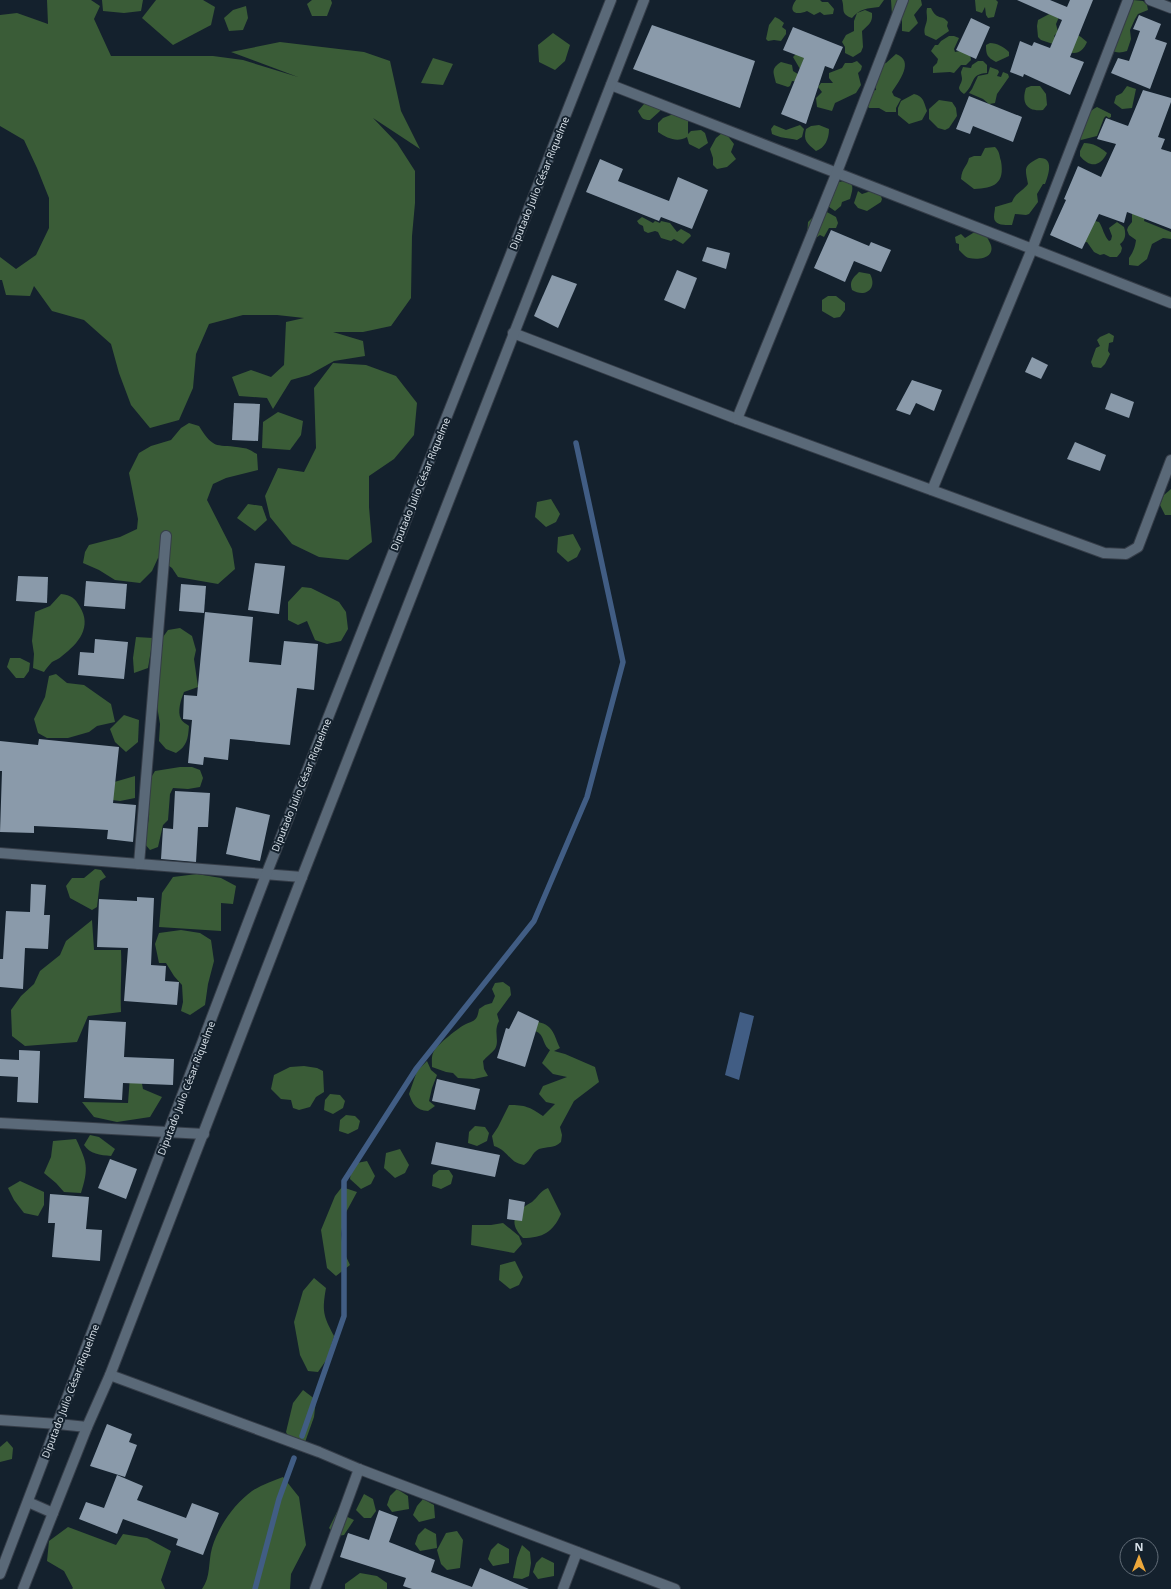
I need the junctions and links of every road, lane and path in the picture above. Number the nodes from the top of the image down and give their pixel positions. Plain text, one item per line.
1 (611, 0) edge
2 (644, 0) edge
3 (903, 0) edge
4 (1128, 0) edge
5 (1150, 0) edge
6 (1171, 8) edge
7 (611, 85) junction
8 (837, 172) junction
9 (1032, 249) junction
10 (1171, 303) edge
11 (513, 333) junction
12 (737, 419) junction
13 (1171, 460) edge
14 (932, 490) junction
15 (166, 536) dead end
16 (0, 853) edge
17 (139, 864) junction
18 (266, 875) junction
19 (302, 878) junction
20 (0, 1123) edge
21 (169, 1133) junction
22 (204, 1134) junction
23 (110, 1375) junction
24 (0, 1420) edge
25 (58, 1424) junction
26 (87, 1427) junction
27 (359, 1469) junction
28 (28, 1502) junction
29 (54, 1513) junction
30 (577, 1552) junction
31 (0, 1574) edge
32 (23, 1589) edge
33 (315, 1589) edge
34 (563, 1589) edge
35 (675, 1589) edge

1 - 18 street, Diputado Julio César Riquelme
2 - 7 street
3 - 8 street
4 - 9 street
5 - 6 street
7 - 8 street
7 - 11 street
8 - 9 street
8 - 12 street
9 - 10 street
9 - 14 street
11 - 12 street
11 - 19 street
12 - 14 street
13 - 14 street
15 - 17 street
16 - 17 street
17 - 18 street
18 - 19 street
18 - 21 street, Diputado Julio César Riquelme
19 - 22 street
20 - 21 street
21 - 22 street
21 - 25 street, Diputado Julio César Riquelme
22 - 23 street
23 - 26 street
23 - 27 street
24 - 25 street
25 - 26 street
25 - 28 street, Diputado Julio César Riquelme
26 - 29 street
27 - 30 street
27 - 33 street
28 - 29 street
28 - 31 street, Diputado Julio César Riquelme
29 - 32 street
30 - 34 street
30 - 35 street

